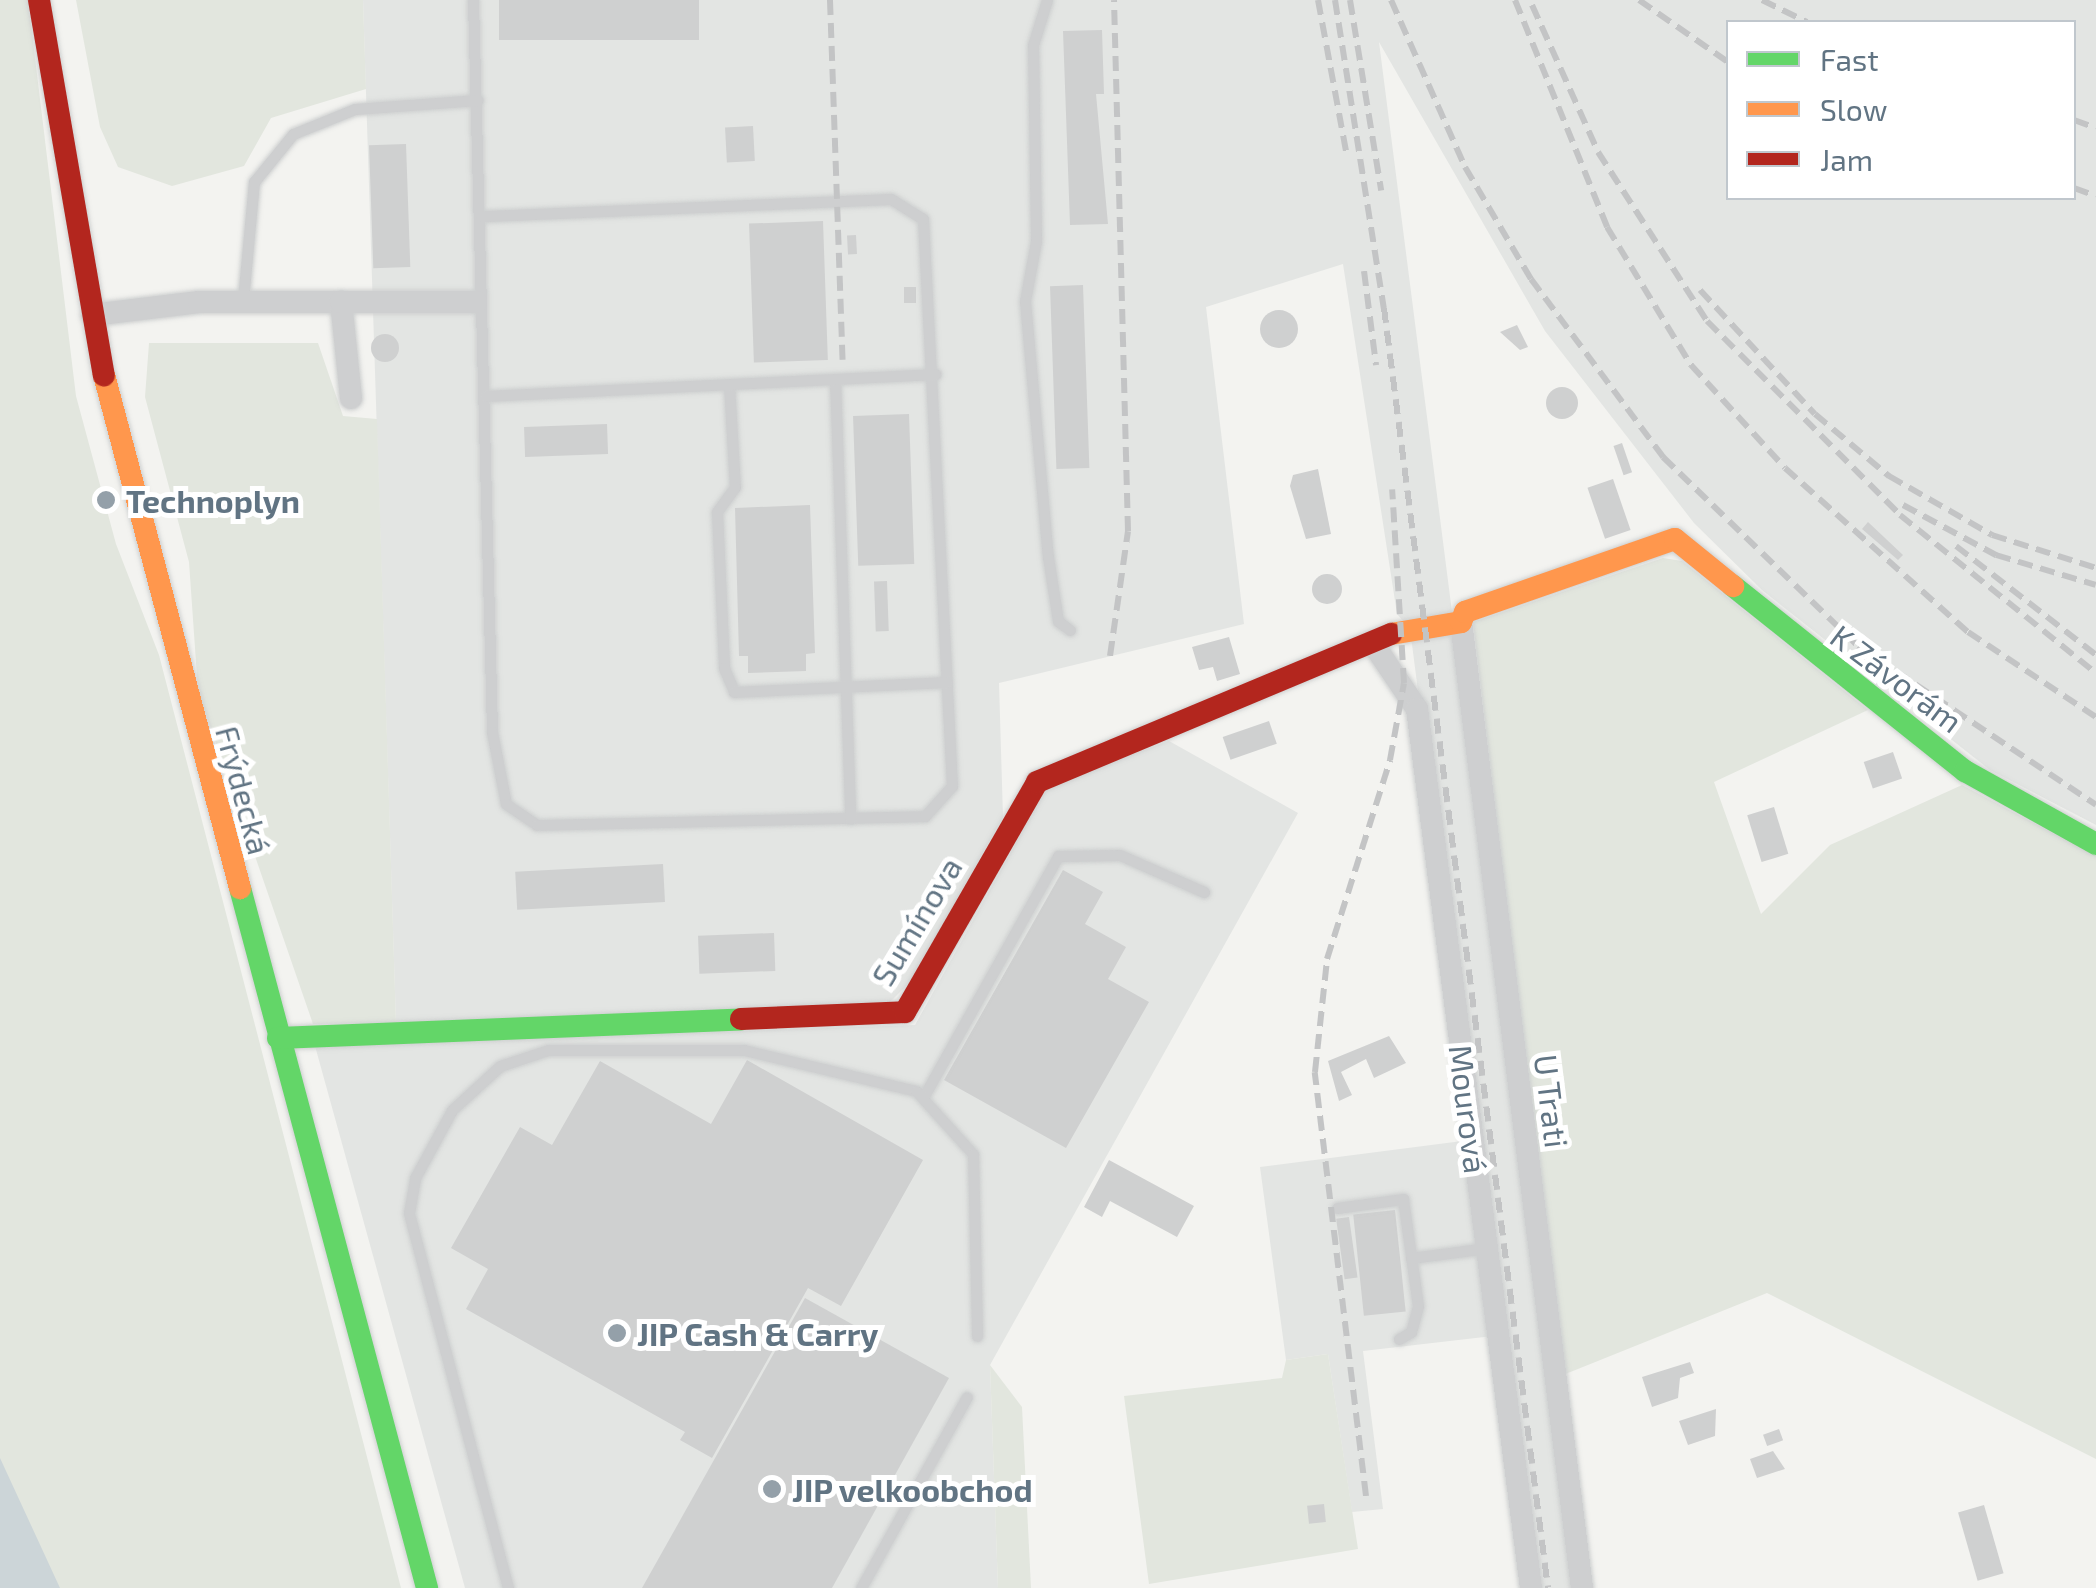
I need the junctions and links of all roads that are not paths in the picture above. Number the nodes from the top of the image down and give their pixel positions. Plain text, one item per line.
1 (39, 0) edge
2 (473, 0) edge
3 (1047, 0) edge
4 (478, 100) junction
5 (481, 216) junction
6 (243, 300) junction
7 (341, 302) junction
8 (476, 302) junction
9 (92, 314) junction
10 (935, 374) junction
11 (835, 380) junction
12 (729, 384) junction
13 (486, 396) junction
14 (351, 398) dead end
15 (1463, 617) junction
16 (1070, 630) dead end
17 (1374, 644) junction
18 (948, 682) junction
19 (846, 689) junction
20 (850, 819) junction
21 (2096, 844) edge
22 (1204, 892) dead end
23 (278, 1038) junction
24 (924, 1096) junction
25 (1338, 1208) dead end
26 (1487, 1248) junction
27 (1411, 1258) junction
28 (977, 1336) dead end
29 (1399, 1339) dead end
30 (967, 1397) dead end
31 (427, 1588) edge
32 (508, 1588) edge
33 (861, 1588) edge
34 (1531, 1588) edge
35 (1582, 1588) edge

1 - 9 street, Frýdecká
2 - 4 lane
3 - 16 lane
4 - 5 lane
4 - 6 lane
5 - 8 lane
5 - 10 lane
6 - 7 street
6 - 9 street
7 - 8 street
7 - 14 street
8 - 13 lane
9 - 23 street, Frýdecká
10 - 11 lane
10 - 18 lane
11 - 12 lane
11 - 19 lane
12 - 13 lane
12 - 19 lane
13 - 20 lane
15 - 17 street, Sumínova
15 - 21 street, K Závorám
15 - 35 street, U Trati
17 - 23 street, Sumínova
17 - 26 street, Mourová
18 - 19 lane
18 - 20 lane
19 - 20 lane
22 - 24 lane
23 - 31 street, Frýdecká
24 - 28 lane
24 - 32 lane
25 - 27 lane
26 - 27 lane
26 - 34 street, Mourová
27 - 29 lane
30 - 33 lane

